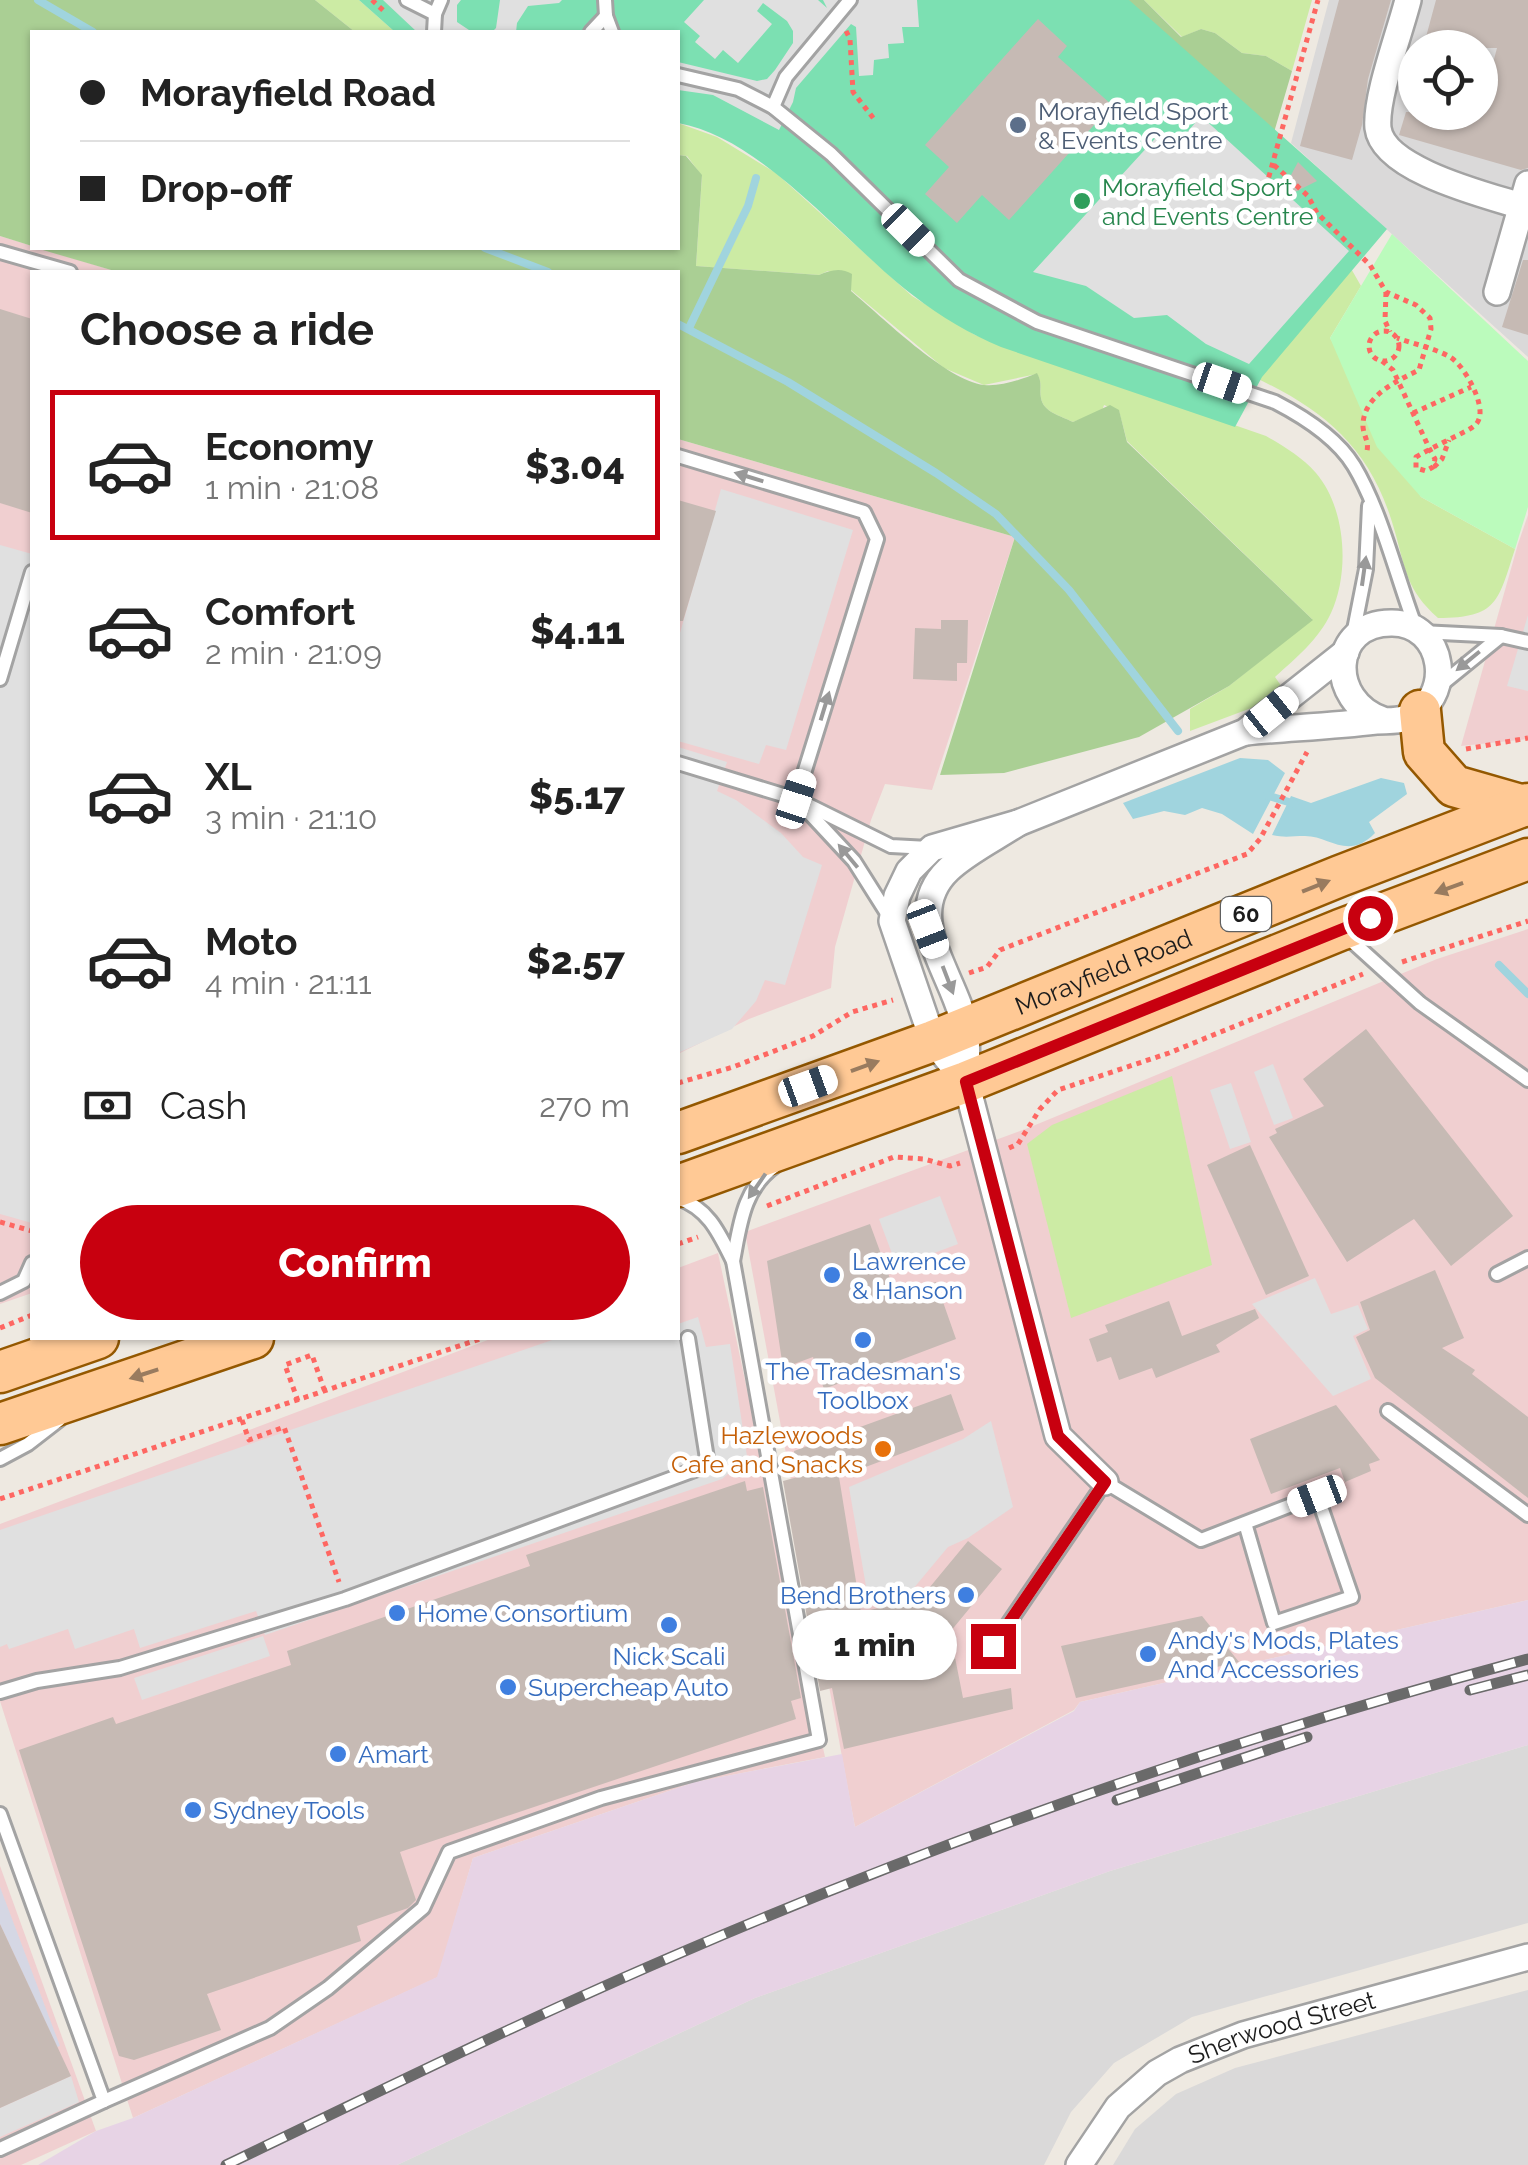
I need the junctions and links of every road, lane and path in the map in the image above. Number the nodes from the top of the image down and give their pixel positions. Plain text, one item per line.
1 (372, 0) edge
2 (407, 0) edge
3 (441, 0) edge
4 (605, 0) edge
5 (850, 0) edge
6 (1318, 0) edge
7 (1408, 0) edge
8 (386, 13) dead end
9 (434, 14) junction
10 (606, 16) junction
11 (833, 19) junction
12 (434, 30) edge
13 (592, 30) edge
14 (611, 30) edge
15 (680, 75) edge
16 (773, 107) junction
17 (874, 119) dead end
18 (1274, 165) junction
19 (1266, 186) dead end
20 (1525, 195) edge
21 (0, 252) edge
22 (63, 270) edge
23 (1386, 292) junction
24 (1497, 292) dead end
25 (1386, 321) junction
26 (1380, 332) junction
27 (1390, 332) junction
28 (1397, 338) junction
29 (1409, 342) junction
30 (1399, 348) junction
31 (1426, 348) junction
32 (1395, 356) junction
33 (1382, 361) junction
34 (1392, 370) junction
35 (1398, 381) junction
36 (1471, 387) junction
37 (1413, 413) junction
38 (1449, 440) junction
39 (1430, 450) junction
40 (680, 457) edge
41 (1354, 466) junction
42 (1432, 468) junction
43 (1370, 499) junction
44 (30, 579) edge
45 (1419, 631) junction
46 (1501, 636) junction
47 (1528, 642) edge
48 (1349, 647) junction
49 (0, 679) edge
50 (1413, 707) junction
51 (1245, 732) junction
52 (1528, 738) edge
53 (1426, 755) junction
54 (1300, 762) dead end
55 (680, 764) edge
56 (796, 799) junction
57 (1526, 805) edge
58 (1018, 824) junction
59 (1260, 838) dead end
60 (932, 848) junction
61 (1528, 859) edge
62 (892, 921) junction
63 (1528, 921) edge
64 (1340, 930) junction
65 (1382, 968) junction
66 (949, 1034) junction
67 (1528, 1080) edge
68 (966, 1082) junction
69 (680, 1132) edge
70 (819, 1135) junction
71 (986, 1157) junction
72 (680, 1185) edge
73 (680, 1199) edge
74 (742, 1217) junction
75 (0, 1222) edge
76 (717, 1228) junction
77 (30, 1230) edge
78 (680, 1243) edge
79 (1528, 1258) edge
80 (733, 1262) junction
81 (30, 1267) edge
82 (1496, 1274) dead end
83 (0, 1292) edge
84 (30, 1316) edge
85 (0, 1328) edge
86 (688, 1338) dead end
87 (92, 1340) edge
88 (247, 1340) edge
89 (477, 1340) edge
90 (0, 1372) edge
91 (101, 1388) junction
92 (324, 1392) junction
93 (298, 1401) junction
94 (1388, 1411) dead end
95 (242, 1420) junction
96 (0, 1424) edge
97 (0, 1459) edge
98 (1105, 1482) junction
99 (0, 1500) edge
100 (1528, 1515) edge
101 (1244, 1524) junction
102 (345, 1599) junction
103 (993, 1646) dead end
104 (0, 1692) edge
105 (0, 1814) edge
106 (1528, 1957) edge
107 (104, 2102) junction
108 (0, 2148) edge
109 (1079, 2165) edge

1 - 8 path
2 - 9 lane
3 - 9 lane
4 - 10 lane
5 - 11 lane
6 - 18 path
7 - 20 street
9 - 12 lane
10 - 13 lane
10 - 14 lane
11 - 16 lane
11 - 17 path
15 - 16 lane
16 - 41 lane
18 - 19 path
18 - 23 path
20 - 24 street
21 - 22 lane
23 - 25 path
23 - 31 path
25 - 26 path
25 - 27 path
26 - 27 path
26 - 33 path
27 - 28 path
28 - 29 path
28 - 30 path
29 - 30 path
29 - 31 path
30 - 32 path
31 - 35 path
31 - 36 path
32 - 33 path
32 - 34 path
33 - 34 path
34 - 35 path
35 - 37 path
35 - 41 path
36 - 37 path
36 - 38 path
37 - 39 path
38 - 39 path
38 - 42 path
39 - 42 path
39 - 42 path
56 -> 40 lane
41 - 43 lane
43 - 45 lane
48 -> 43 lane
44 - 49 lane
45 - 46 lane
45 - 48 street
45 - 50 street
46 - 47 lane
46 -> 50 lane
48 - 50 street
48 - 51 street
50 - 51 street
50 - 53 main road
51 - 58 street
52 - 53 path
53 - 57 main road
54 - 59 path
55 - 56 lane
56 - 60 lane
62 -> 56 lane
66 -> 57 main road, Morayfield Road / 60
58 - 60 street
58 -> 66 street
60 - 62 street
61 -> 64 main road, Morayfield Road / 60
62 - 66 street
63 - 65 path
64 - 65 lane
64 - 68 main road, Morayfield Road / 60
65 - 67 lane
65 - 71 path
66 - 68 street
69 -> 66 main road, Morayfield Road / 60
68 - 70 main road, Morayfield Road / 60
68 - 71 street
70 - 72 main road, Morayfield Road / 60
70 -> 74 lane
71 - 74 path
71 - 98 street
73 - 76 lane
74 - 80 lane
75 - 77 path
76 - 78 path
76 - 80 lane
79 - 82 lane
80 - 107 lane
81 - 83 lane
84 - 85 path
86 - 102 lane
87 - 90 main road
88 -> 91 main road
89 - 92 path
91 - 96 main road
91 - 97 lane
92 - 93 path
92 - 93 path
93 - 95 path
94 - 100 lane
95 - 99 path
95 - 102 path
98 - 101 lane
98 - 103 lane
101 - 101 lane
102 - 104 lane
105 - 107 lane
106 - 109 street, Sherwood Street
107 - 108 lane

